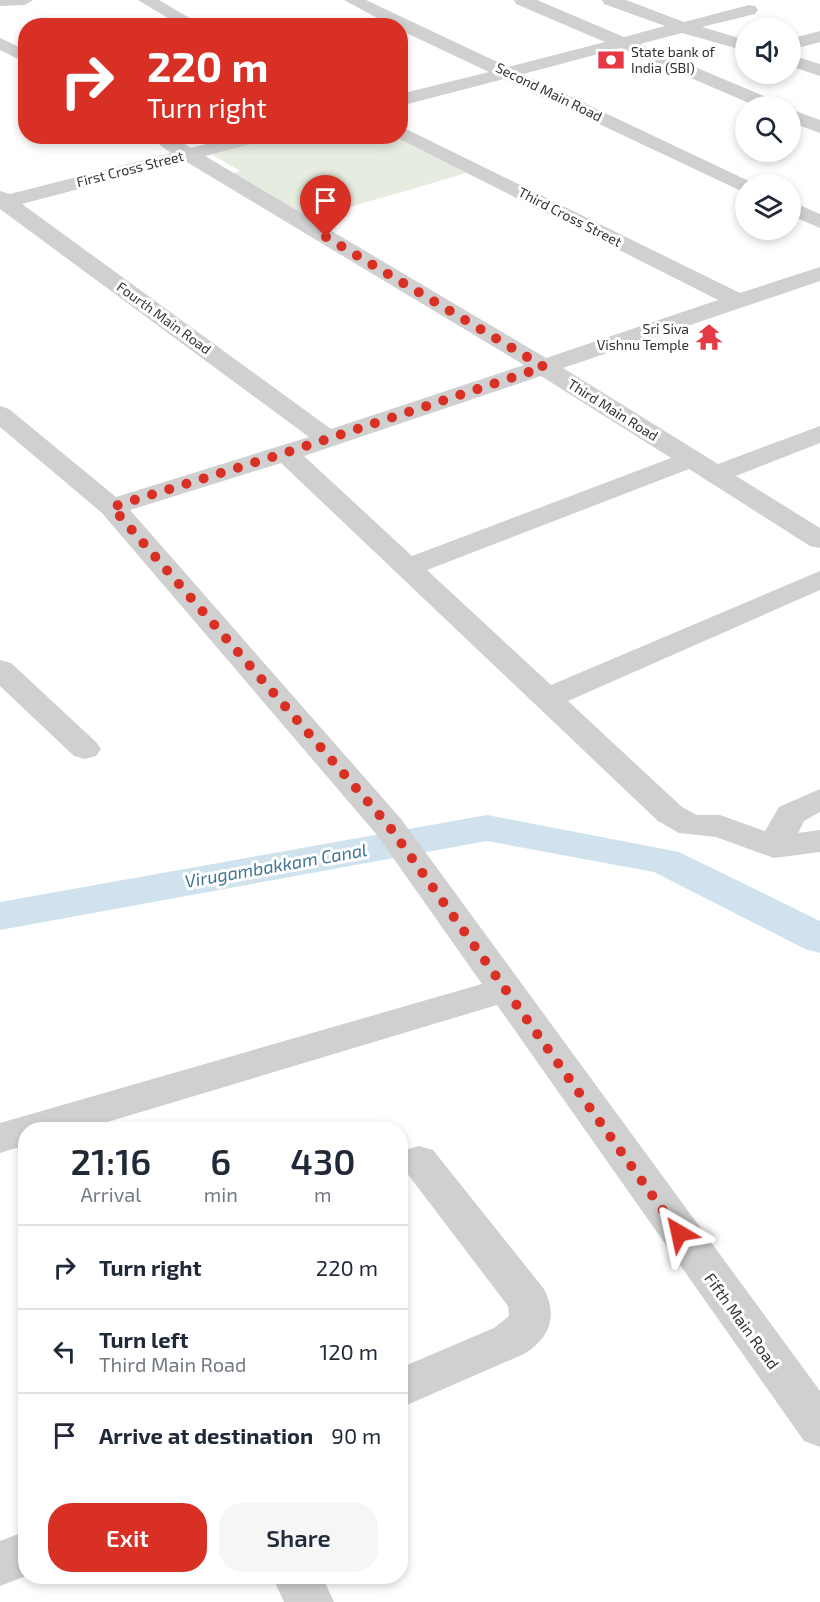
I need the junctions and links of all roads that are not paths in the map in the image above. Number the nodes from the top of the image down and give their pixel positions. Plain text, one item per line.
1 (25, 0) edge
2 (146, 0) edge
3 (352, 0) edge
4 (522, 0) edge
5 (610, 0) edge
6 (0, 1) edge
7 (749, 10) dead end
8 (180, 18) edge
9 (391, 18) edge
10 (408, 26) edge
11 (685, 28) junction
12 (820, 36) edge
13 (801, 42) edge
14 (0, 43) edge
15 (620, 43) junction
16 (735, 43) edge
17 (18, 53) edge
18 (801, 64) edge
19 (820, 70) edge
20 (508, 72) junction
21 (747, 96) edge
22 (408, 98) edge
23 (801, 119) edge
24 (820, 127) edge
25 (408, 136) edge
26 (170, 144) edge
27 (229, 144) edge
28 (187, 155) junction
29 (735, 181) edge
30 (2, 200) edge
31 (801, 212) edge
32 (820, 222) edge
33 (820, 274) edge
34 (739, 302) junction
35 (544, 367) junction
36 (0, 414) edge
37 (820, 434) edge
38 (328, 439) junction
39 (285, 453) junction
40 (693, 459) junction
41 (728, 470) junction
42 (112, 507) junction
43 (818, 531) edge
44 (408, 567) junction
45 (820, 580) edge
46 (0, 669) edge
47 (548, 698) junction
48 (85, 749) dead end
49 (820, 799) edge
50 (820, 841) edge
51 (774, 847) junction
52 (504, 990) junction
53 (54, 1122) edge
54 (18, 1133) edge
55 (0, 1138) edge
56 (418, 1161) dead end
57 (408, 1385) edge
58 (820, 1427) edge
59 (18, 1556) edge
60 (0, 1564) edge
61 (300, 1584) edge
62 (309, 1602) edge

1 - 6 street
2 - 8 street
3 - 9 street, Second Main Road
4 - 15 street
5 - 11 street
7 - 11 street
10 - 20 street, Second Main Road
11 - 15 street
11 - 16 street
12 - 13 street
14 - 17 street
15 - 20 street
15 - 21 street
18 - 19 street
20 - 22 street
20 - 29 street, Second Main Road
23 - 24 street
25 - 34 street, Third Cross Street
26 - 28 street, Third Main Road
27 - 28 street, First Cross Street
28 - 30 street, First Cross Street
28 - 35 street, Third Main Road
30 - 38 street, Fourth Main Road
31 - 32 street
33 - 34 street
34 - 35 street
35 - 38 street
35 - 40 street, Third Main Road
36 - 42 street, Fifth Main Road
37 - 41 street
38 - 39 street
39 - 42 street
39 - 44 street
40 - 41 street, Third Main Road
40 - 44 street
41 - 43 street, Third Main Road
42 - 52 street, Fifth Main Road
44 - 47 street
45 - 47 street
46 - 48 street
47 - 51 street
49 - 51 street
50 - 51 street
52 - 53 street
52 - 58 street, Fifth Main Road
54 - 55 street
56 - 57 street
59 - 60 street
61 - 62 street

